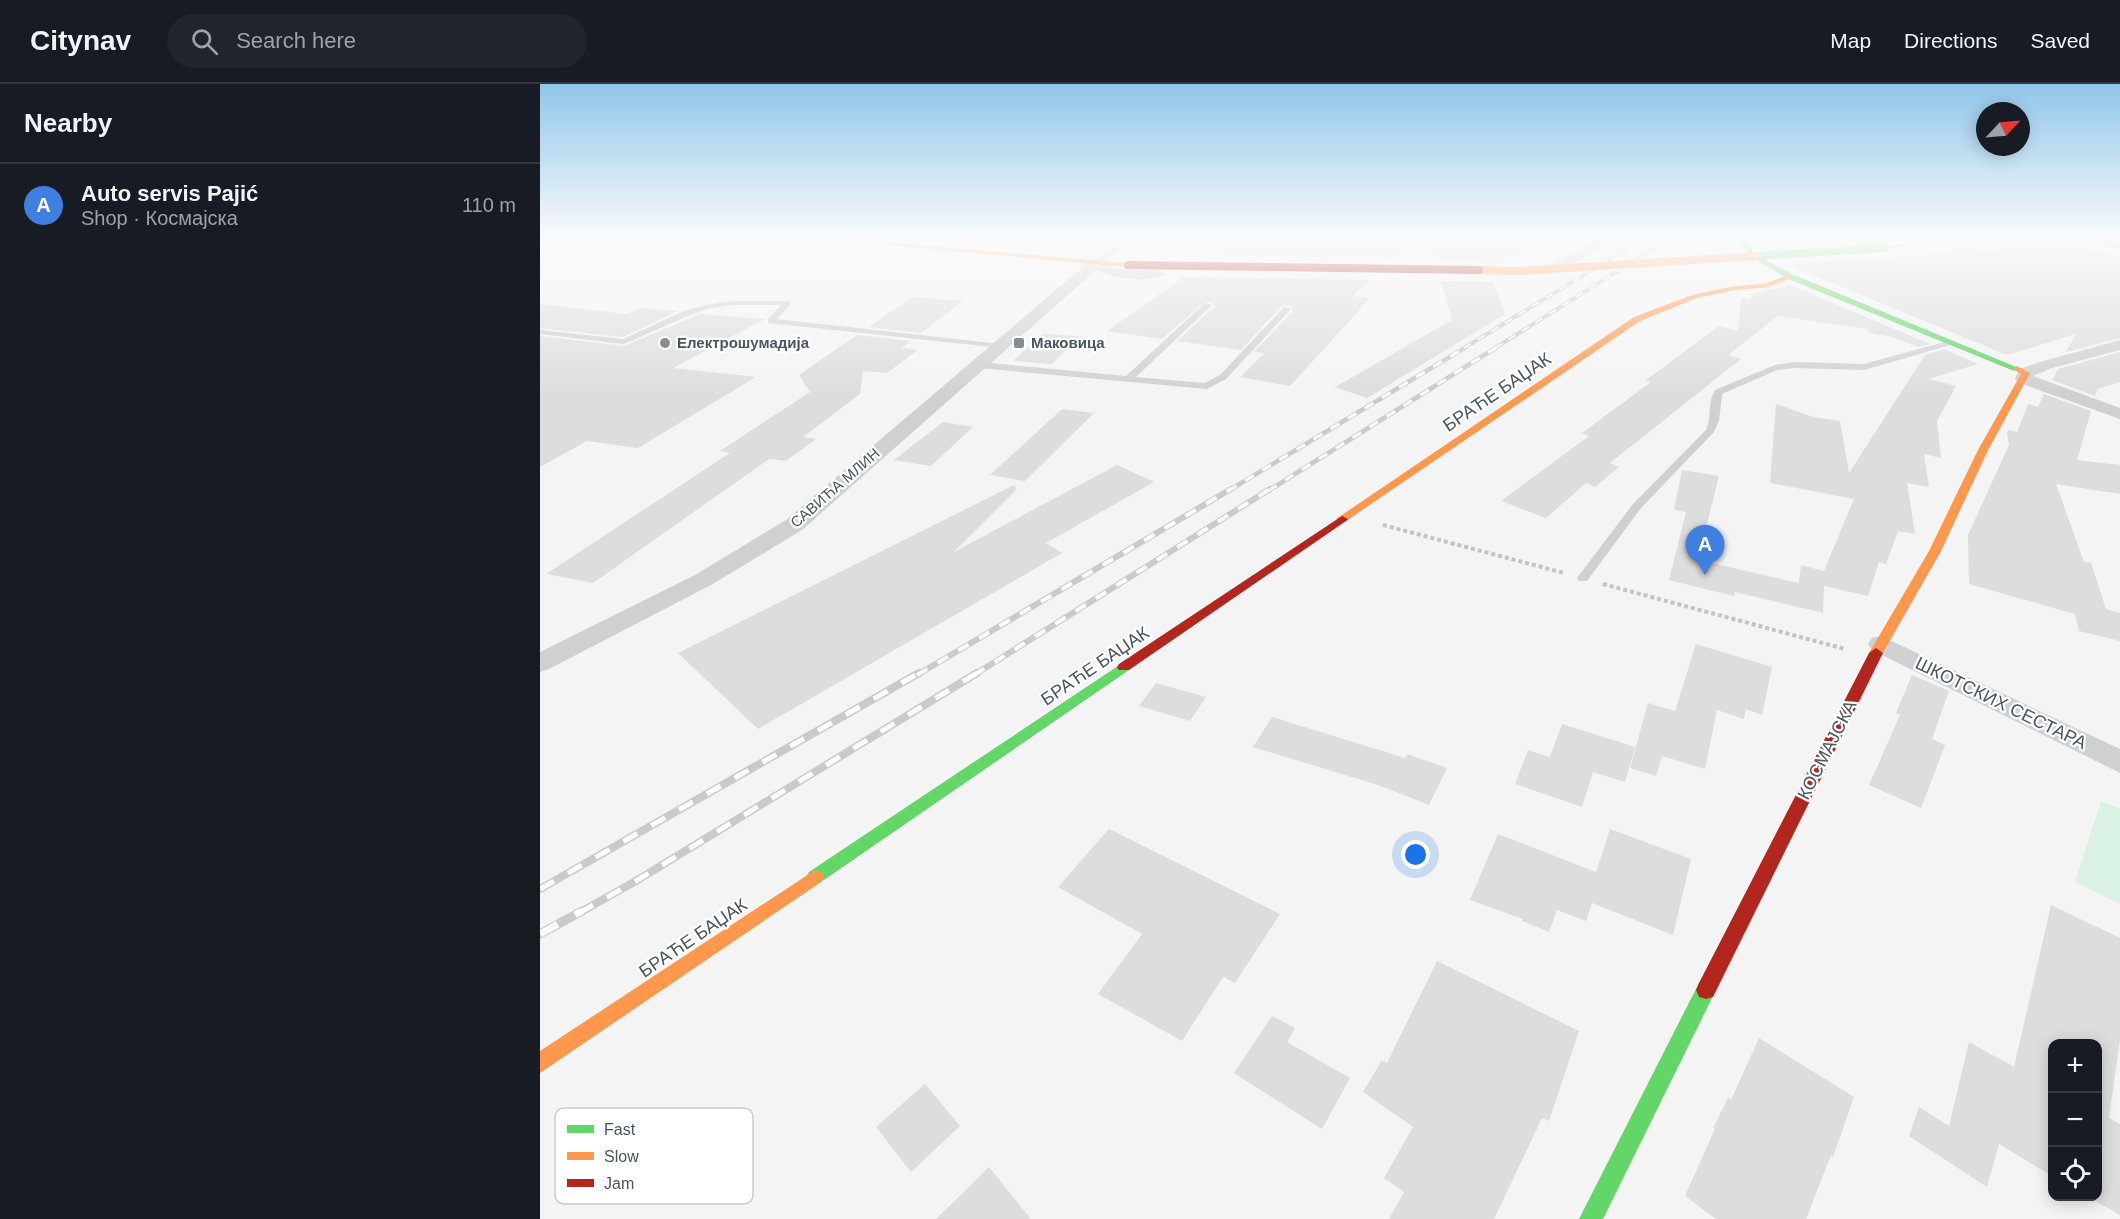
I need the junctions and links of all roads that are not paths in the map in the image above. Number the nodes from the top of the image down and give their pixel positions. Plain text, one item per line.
1 (1065, 290) edge
2 (1693, 290) edge
3 (1733, 290) edge
4 (1788, 290) edge
5 (1808, 290) edge
6 (1814, 290) edge
7 (1814, 293) junction
8 (1672, 302) junction
9 (1208, 305) dead end
10 (1287, 309) dead end
11 (1911, 327) junction
12 (540, 332) edge
13 (955, 339) junction
14 (1952, 342) junction
15 (2120, 345) edge
16 (1001, 346) junction
17 (942, 350) dead end
18 (979, 365) junction
19 (2027, 373) junction
20 (1128, 379) junction
21 (2120, 402) edge
22 (2120, 414) edge
23 (1582, 578) road end
24 (1878, 650) junction
25 (540, 663) edge
26 (2120, 762) edge
27 (540, 1063) edge
28 (1591, 1219) edge

1 - 16 street, САВИЋА МЛИН
2 - 8 main road, БРАЋЕ БАЏАК
3 - 8 main road, БРАЋЕ БАЏАК
4 - 7 main road
5 - 7 main road
6 - 11 main road
7 - 11 main road
8 - 27 main road, БРАЋЕ БАЏАК
9 - 20 lane
10 - 20 lane
11 - 14 main road
12 - 13 lane
13 - 16 lane
13 - 17 lane
14 - 19 main road
14 - 23 lane
15 - 19 street
16 - 18 street, САВИЋА МЛИН
18 - 20 lane
18 - 25 street, САВИЋА МЛИН
19 - 21 street
19 - 22 street
19 - 24 main road, КОСМАЈСКА
24 - 26 street, ШКОТСКИХ СЕСТАРА
24 - 28 main road, КОСМАЈСКА

